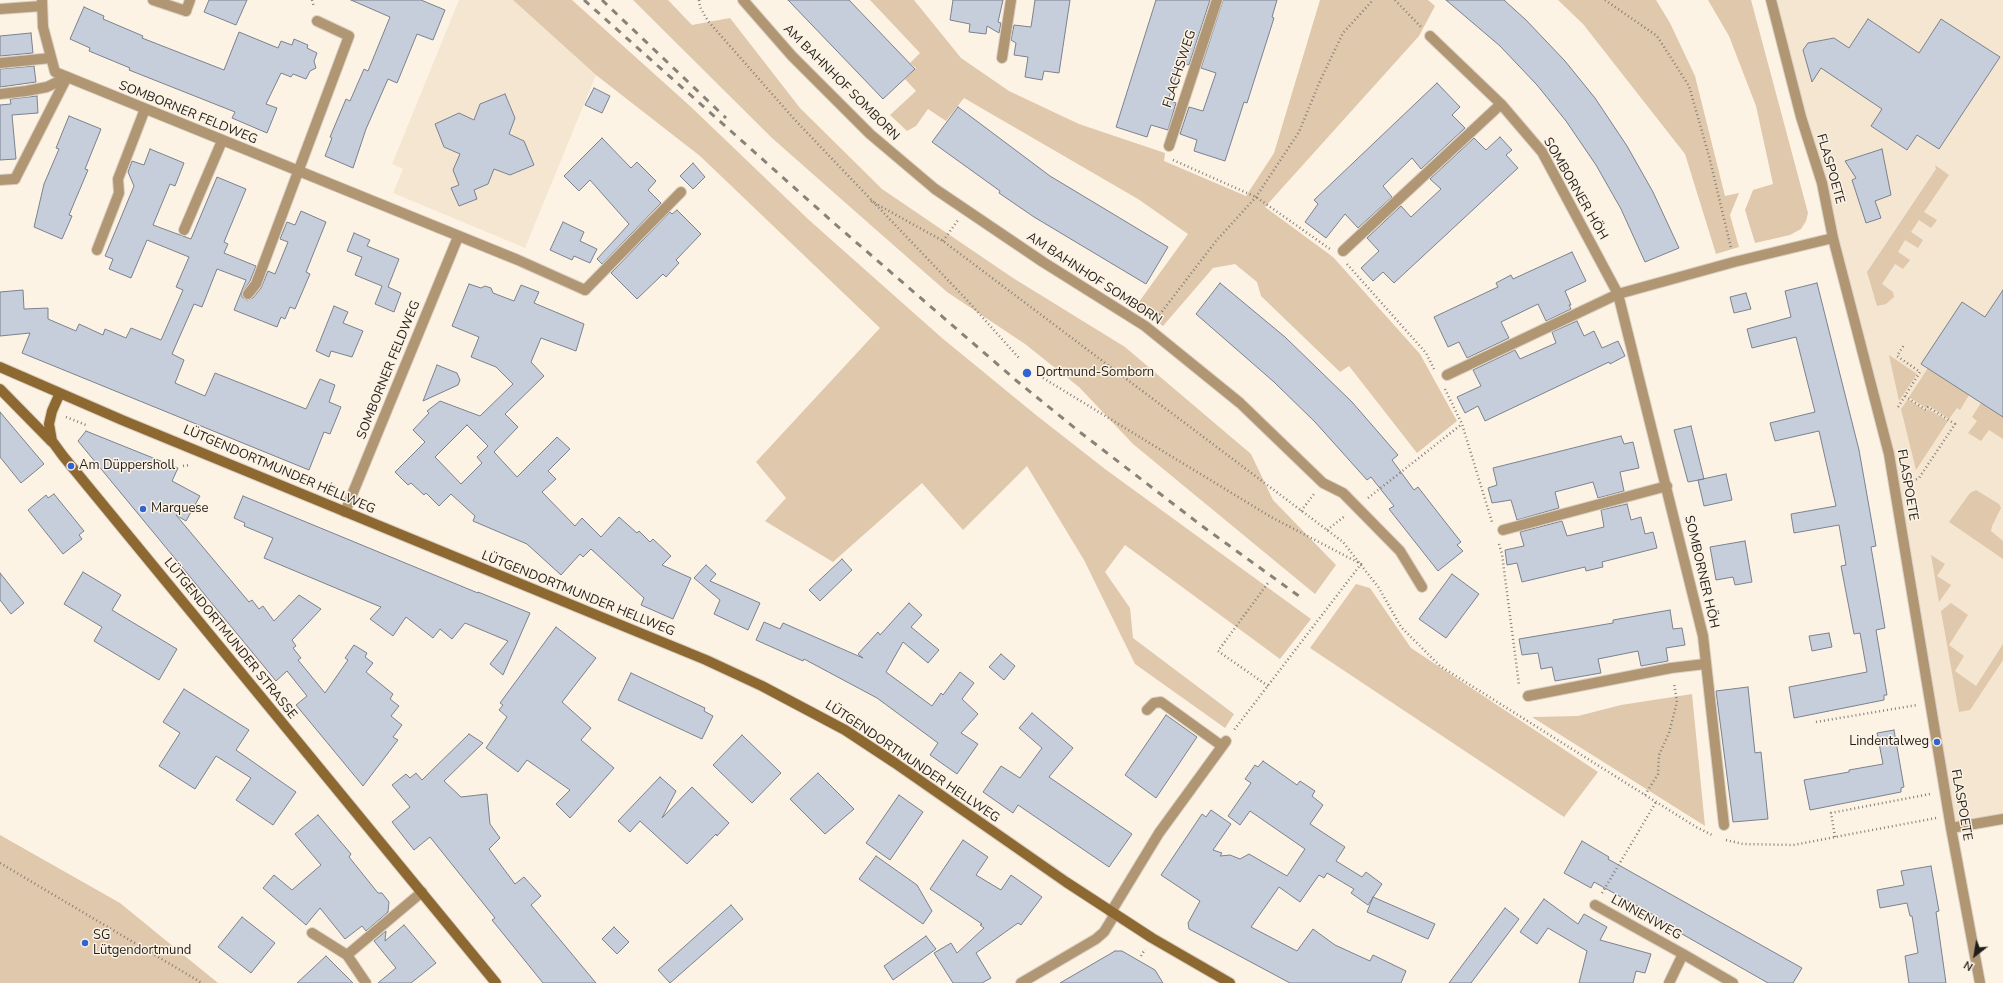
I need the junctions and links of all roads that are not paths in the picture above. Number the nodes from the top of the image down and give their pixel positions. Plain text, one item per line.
1 (154, 0) edge
2 (190, 0) edge
3 (743, 0) edge
4 (1011, 0) edge
5 (1217, 0) edge
6 (1771, 0) edge
7 (42, 3) edge
8 (0, 9) edge
9 (317, 21) dead end
10 (1430, 36) road end
11 (52, 58) junction
12 (1002, 58) dead end
13 (0, 63) edge
14 (67, 77) junction
15 (0, 94) edge
16 (1501, 104) junction
17 (145, 109) junction
18 (222, 141) junction
19 (1169, 146) road end
20 (298, 172) junction
21 (0, 180) edge
22 (681, 192) dead end
23 (184, 230) dead end
24 (458, 237) junction
25 (1833, 238) junction
26 (97, 250) dead end
27 (1343, 251) dead end
28 (248, 294) dead end
29 (1618, 294) junction
30 (0, 367) edge
31 (1447, 375) dead end
32 (0, 389) edge
33 (60, 393) junction
34 (57, 448) junction
35 (1667, 486) junction
36 (345, 512) junction
37 (1503, 530) dead end
38 (1422, 587) dead end
39 (1705, 664) junction
40 (1524, 693) road end
41 (1147, 710) dead end
42 (2003, 819) edge
43 (1724, 825) dead end
44 (1951, 828) junction
45 (422, 892) junction
46 (1595, 905) road end
47 (1113, 913) junction
48 (312, 933) dead end
49 (1683, 954) junction
50 (347, 955) junction
51 (366, 983) edge
52 (496, 983) edge
53 (1021, 983) edge
54 (1230, 983) edge
55 (1669, 983) edge
56 (1732, 983) edge
57 (1980, 983) edge

1 - 2 street
3 - 38 street, AM BAHNHOF SOMBORN
4 - 12 street
5 - 19 street, FLACHSWEG
6 - 25 street, FLASPOETE
7 - 8 street, SOMBORNER FELDWEG
7 - 11 street, SOMBORNER FELDWEG
9 - 20 street
10 - 16 street, SOMBORNER HÖH
11 - 13 street
11 - 14 street, SOMBORNER FELDWEG
14 - 15 street
14 - 17 street, SOMBORNER FELDWEG
14 - 21 street
16 - 27 street
16 - 29 street, SOMBORNER HÖH
17 - 18 street, SOMBORNER FELDWEG
17 - 26 street
18 - 20 street, SOMBORNER FELDWEG
18 - 23 street
20 - 24 street, SOMBORNER FELDWEG
20 - 28 street
22 - 24 street, SOMBORNER FELDWEG
24 - 36 street, SOMBORNER FELDWEG
25 - 29 street
25 - 44 street, FLASPOETE
29 - 31 street
29 - 35 street, SOMBORNER HÖH
30 - 33 main road, LÜTGENDORTMUNDER HELLWEG
32 - 34 main road
33 - 34 main road, LÜTGENDORTMUNDER STRASSE
33 - 36 main road, LÜTGENDORTMUNDER HELLWEG
34 - 45 main road, LÜTGENDORTMUNDER STRASSE
35 - 37 street
35 - 39 street, SOMBORNER HÖH
36 - 47 main road, LÜTGENDORTMUNDER HELLWEG
39 - 40 street
39 - 43 street, SOMBORNER HÖH
41 - 47 street
42 - 44 street
44 - 57 street, FLASPOETE
45 - 50 street
45 - 52 main road, LÜTGENDORTMUNDER STRASSE
46 - 49 street, LINNENWEG
47 - 53 street
47 - 54 main road, LÜTGENDORTMUNDER HELLWEG
48 - 50 street
49 - 55 street, LINNENWEG
49 - 56 street, LINNENWEG
50 - 51 street

